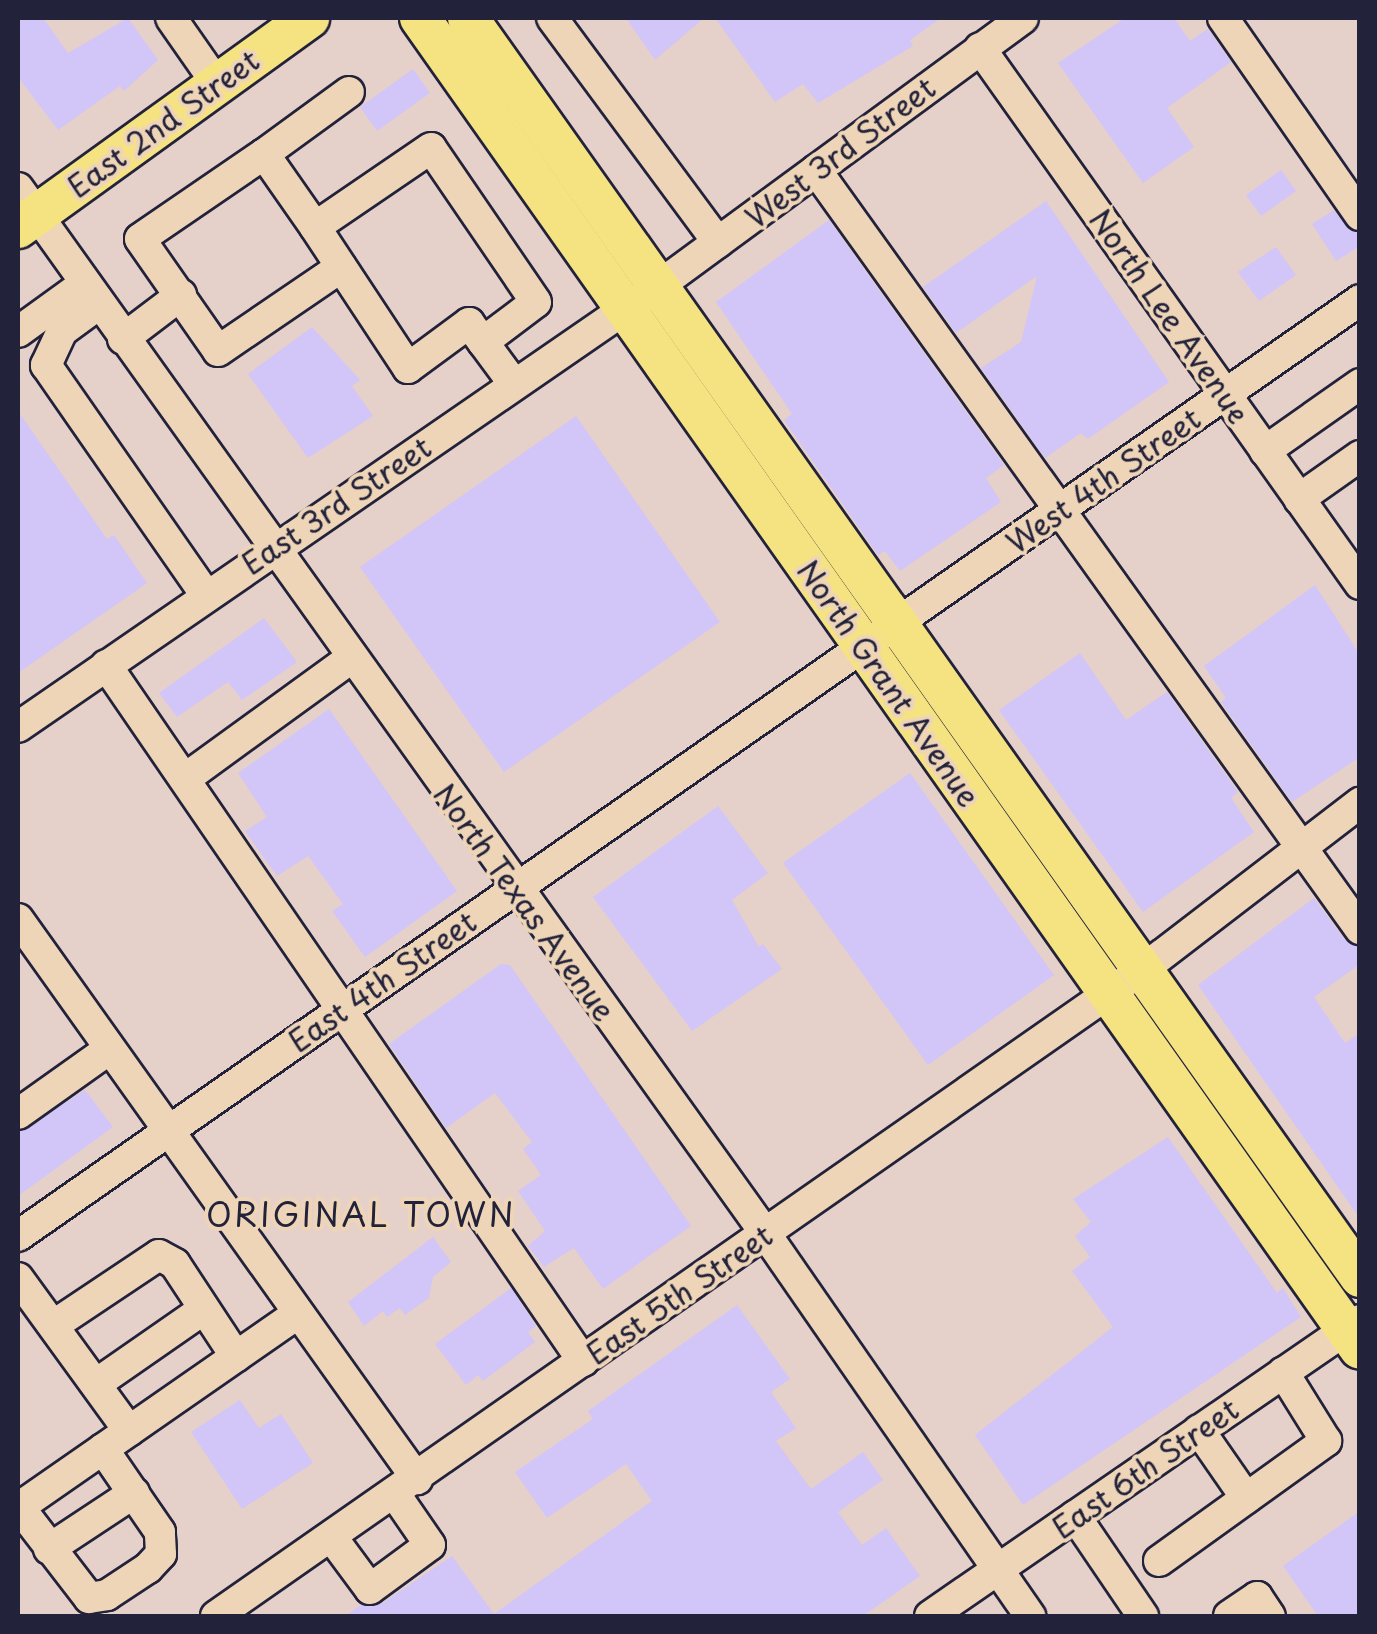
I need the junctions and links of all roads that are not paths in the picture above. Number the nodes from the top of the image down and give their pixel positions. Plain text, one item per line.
1 (420, 18) edge
2 (468, 18) edge
3 (552, 18) edge
4 (1023, 18) edge
5 (1222, 18) edge
6 (305, 19) edge
7 (178, 20) edge
8 (980, 48) junction
9 (217, 84) junction
10 (349, 92) dead end
11 (264, 154) junction
12 (816, 170) junction
13 (24, 210) edge
14 (1360, 215) edge
15 (315, 227) junction
16 (718, 242) junction
17 (341, 267) junction
18 (92, 294) junction
19 (181, 295) junction
20 (641, 298) junction
21 (1360, 300) edge
22 (18, 332) edge
23 (123, 339) junction
24 (483, 342) junction
25 (514, 384) junction
26 (1360, 384) edge
27 (1226, 395) junction
28 (1266, 451) junction
29 (1360, 456) edge
30 (1299, 499) junction
31 (1061, 509) junction
32 (272, 548) junction
33 (1360, 584) edge
34 (206, 594) junction
35 (879, 635) junction
36 (351, 658) junction
37 (106, 665) junction
38 (18, 728) edge
39 (186, 778) junction
40 (1360, 803) edge
41 (1302, 847) junction
42 (514, 888) junction
43 (18, 919) edge
44 (1360, 929) edge
45 (1142, 970) junction
46 (1108, 994) junction
47 (346, 1007) junction
48 (108, 1050) junction
49 (18, 1114) edge
50 (169, 1132) junction
51 (765, 1234) junction
52 (18, 1236) edge
53 (1360, 1277) edge
54 (18, 1278) edge
55 (204, 1308) junction
56 (298, 1314) junction
57 (54, 1325) junction
58 (1355, 1332) edge
59 (236, 1357) junction
60 (584, 1361) junction
61 (1283, 1372) junction
62 (96, 1384) junction
63 (130, 1430) junction
64 (1199, 1430) junction
65 (103, 1449) junction
66 (406, 1486) junction
67 (134, 1494) junction
68 (1246, 1498) junction
69 (18, 1508) edge
70 (1075, 1516) junction
71 (333, 1539) junction
72 (49, 1548) junction
73 (1159, 1561) dead end
74 (997, 1570) junction
75 (216, 1616) edge
76 (930, 1616) edge
77 (1030, 1616) edge
78 (1143, 1616) edge
79 (1229, 1616) edge
80 (1270, 1616) edge

1 - 20 main road, North Grant Avenue
2 - 20 main road, North Grant Avenue
3 - 16 street
4 - 8 street, West 3rd Street
5 - 14 street
6 - 9 main road, East 2nd Street
7 - 9 street
8 - 12 street, West 3rd Street
8 - 27 street, North Lee Avenue
9 - 13 main road, East 2nd Street
10 - 11 street
11 - 15 street
11 - 19 street
12 - 16 street, West 3rd Street
12 - 31 street
13 - 18 street, North Texas Avenue
15 - 17 street
15 - 24 street
16 - 20 street, West 3rd Street
17 - 19 street
17 - 24 street
18 - 22 street
18 - 23 street, North Texas Avenue
18 - 34 street
19 - 23 street
20 - 25 street, East 3rd Street
20 - 35 main road, North Grant Avenue
21 - 27 street, West 4th Street
23 - 32 street, North Texas Avenue
24 - 25 street
25 - 32 street, East 3rd Street
26 - 28 street
27 - 28 street, North Lee Avenue
27 - 31 street, West 4th Street
28 - 30 street, North Lee Avenue
29 - 30 street
30 - 33 street, North Lee Avenue
31 - 35 street, West 4th Street
31 - 41 street
32 - 34 street, East 3rd Street
32 - 36 street, North Texas Avenue
34 - 37 street, East 3rd Street
35 - 42 street, East 4th Street
35 - 45 main road, North Grant Avenue
35 - 46 main road, North Grant Avenue
36 - 39 street
36 - 42 street, North Texas Avenue
37 - 38 street, East 3rd Street
37 - 39 street
39 - 47 street
40 - 41 street, East 5th Street
41 - 44 street
41 - 45 street, East 5th Street
42 - 47 street, East 4th Street
42 - 51 street, North Texas Avenue
43 - 48 street
45 - 46 street, East 5th Street
45 - 53 main road, North Grant Avenue
46 - 51 street, East 5th Street
46 - 58 main road, North Grant Avenue
47 - 50 street, East 4th Street
47 - 60 street
48 - 49 street
48 - 50 street
50 - 52 street, East 4th Street
50 - 56 street
51 - 60 street, East 5th Street
51 - 74 street, North Texas Avenue
54 - 57 street
55 - 57 street
55 - 59 street
55 - 62 street
56 - 59 street
56 - 66 street
57 - 62 street
58 - 61 street, East 6th Street
59 - 63 street
60 - 66 street, East 5th Street
61 - 64 street, East 6th Street
61 - 68 street
62 - 63 street
63 - 65 street
64 - 68 street
64 - 70 street, East 6th Street
65 - 67 street
65 - 69 street
66 - 71 street, East 5th Street
66 - 71 street
67 - 72 street
67 - 72 street
68 - 73 street
69 - 72 street
70 - 74 street, East 6th Street
70 - 78 street
71 - 75 street, East 5th Street
74 - 76 street, East 6th Street
74 - 77 street, North Texas Avenue
79 - 80 street

